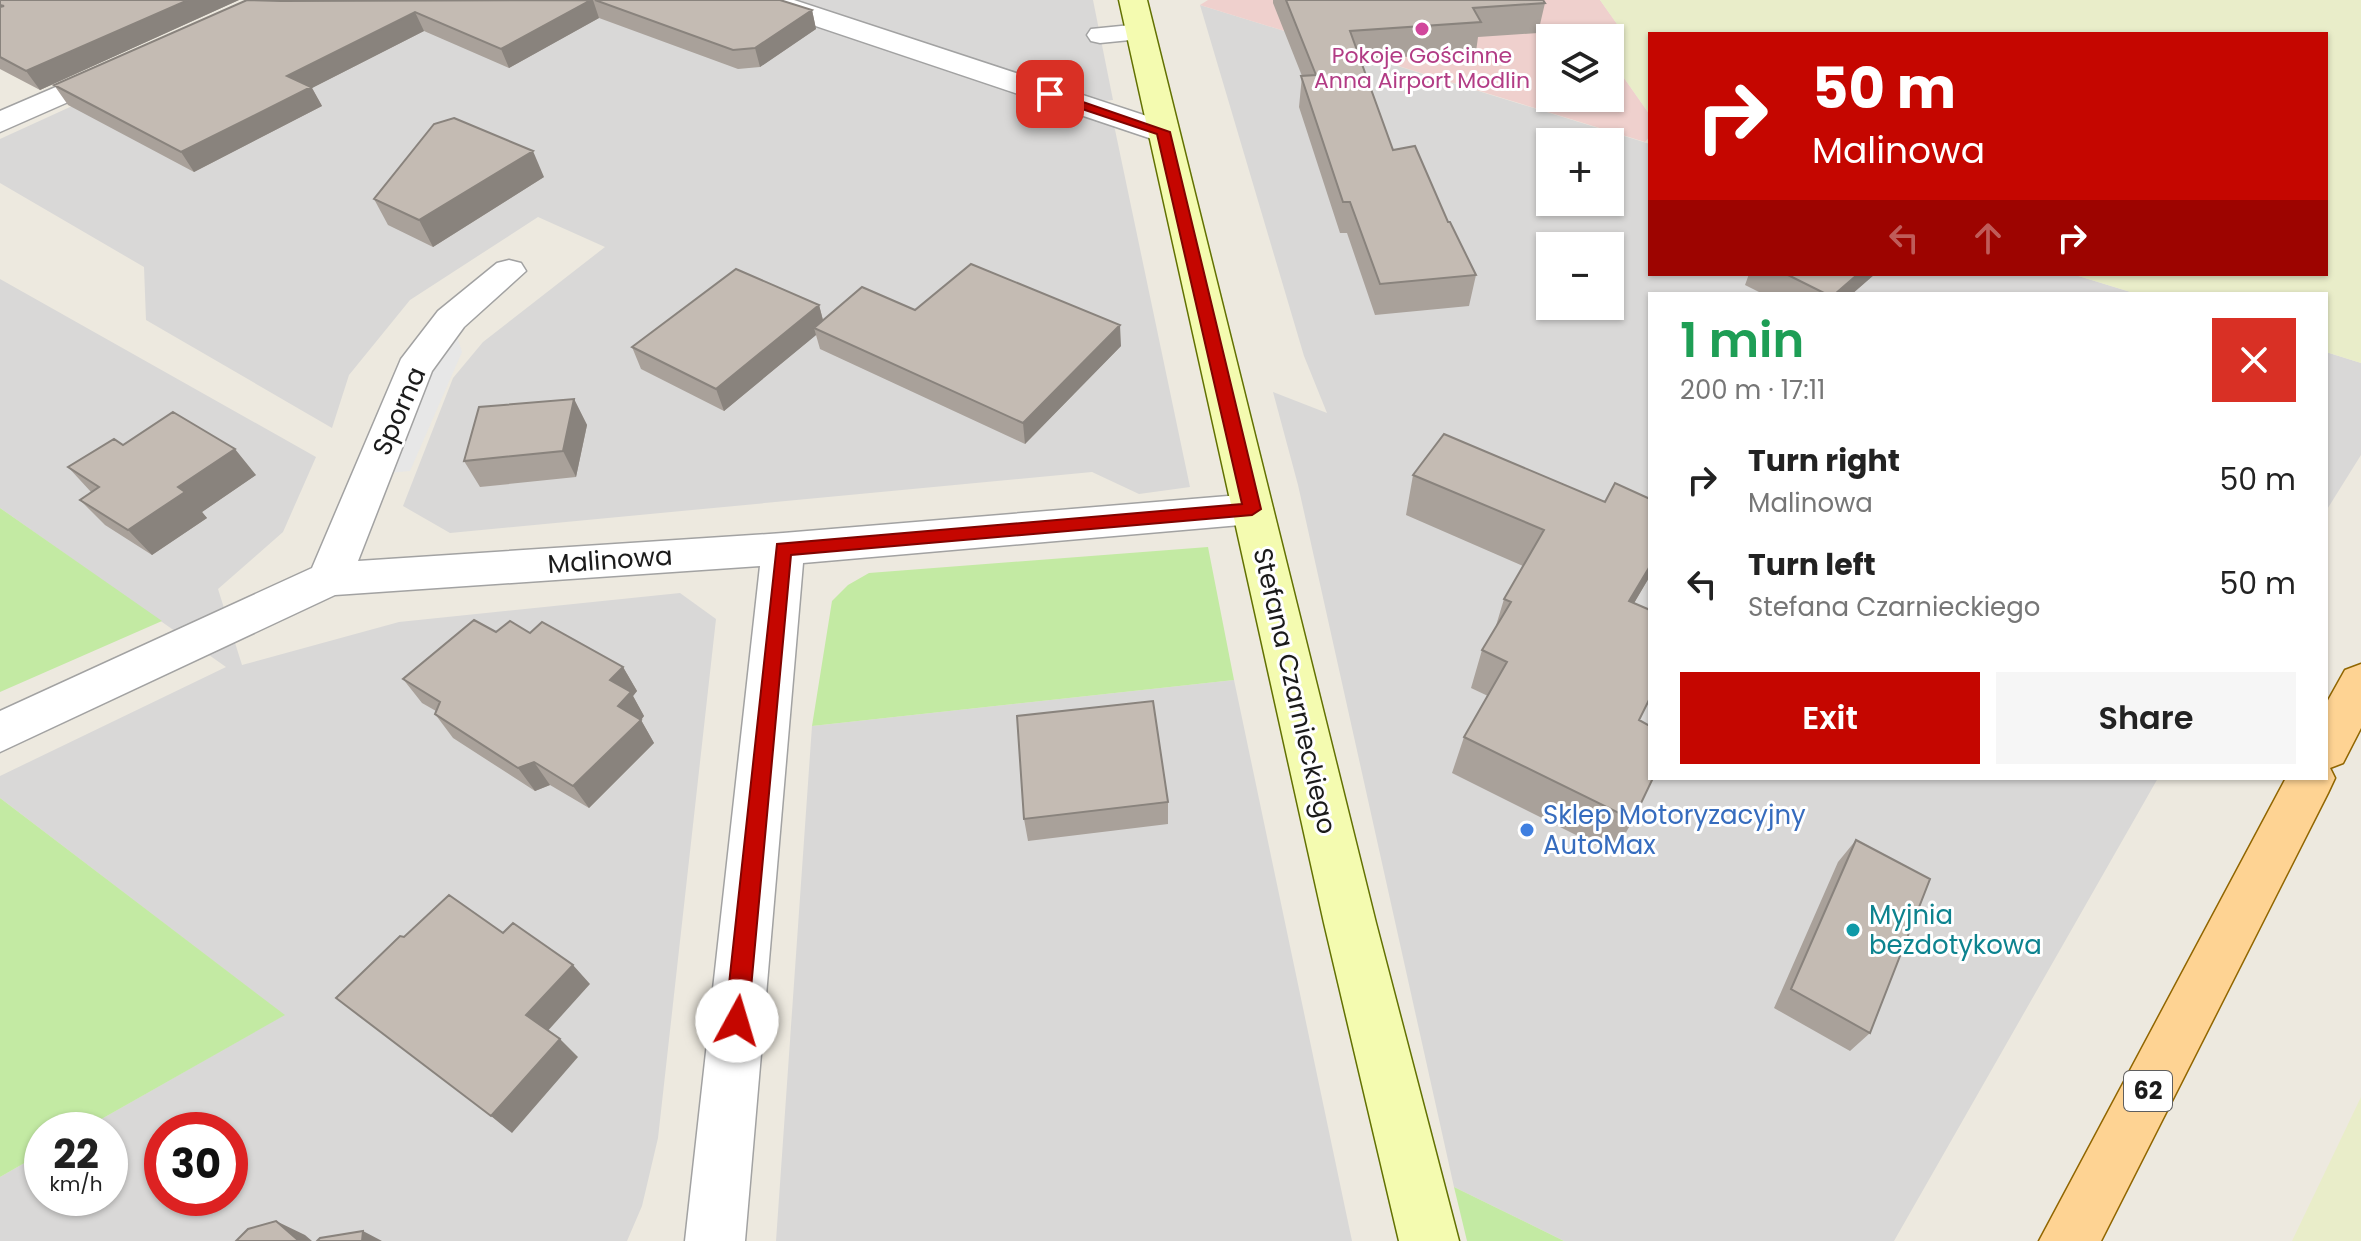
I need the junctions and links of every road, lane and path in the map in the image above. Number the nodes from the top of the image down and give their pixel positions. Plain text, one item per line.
1 (766, 0) edge
2 (1125, 22) edge
3 (142, 58) edge
4 (0, 123) edge
5 (1163, 132) junction
6 (509, 271) dead end
7 (1252, 509) junction
8 (783, 549) junction
9 (329, 579) junction
10 (2361, 683) edge
11 (0, 732) edge
12 (2328, 745) edge
13 (2310, 780) edge
14 (715, 1241) edge
15 (1429, 1241) edge
16 (2069, 1241) edge

1 - 5 street
2 - 5 street, Stefana Czarnieckiego
3 - 4 street
5 - 7 street, Stefana Czarnieckiego
6 - 9 street, Sporna
7 - 8 street, Malinowa
7 - 15 street, Stefana Czarnieckiego
8 - 9 street, Malinowa
8 - 14 street
9 - 11 street, Malinowa
10 - 12 main road
13 - 16 main road, 62

